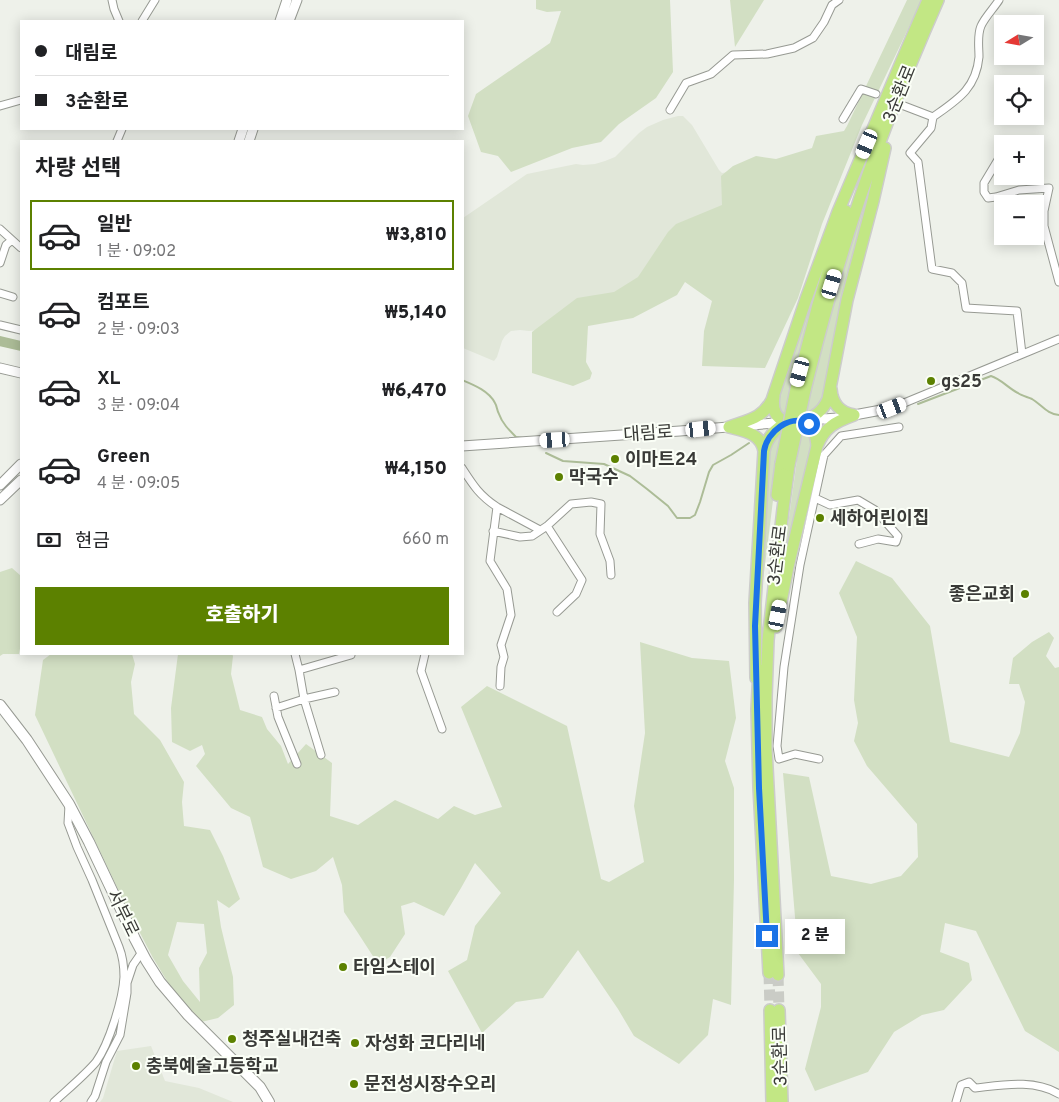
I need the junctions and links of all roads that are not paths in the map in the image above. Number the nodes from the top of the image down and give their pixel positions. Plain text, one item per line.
1 (112, 0) edge
2 (155, 0) edge
3 (287, 0) edge
4 (297, 0) edge
5 (839, 0) edge
6 (928, 0) edge
7 (938, 0) edge
8 (999, 0) edge
9 (119, 20) edge
10 (143, 20) edge
11 (280, 20) edge
12 (290, 20) edge
13 (903, 58) junction
14 (876, 94) dead end
15 (20, 100) edge
16 (898, 101) junction
17 (0, 106) edge
18 (670, 110) dead end
19 (933, 117) junction
20 (843, 118) dead end
21 (994, 167) edge
22 (0, 229) edge
23 (12, 240) junction
24 (20, 247) edge
25 (0, 263) edge
26 (1059, 282) edge
27 (0, 292) edge
28 (13, 297) dead end
29 (0, 325) edge
30 (20, 330) edge
31 (1059, 339) edge
32 (1022, 354) junction
33 (0, 368) edge
34 (20, 373) edge
35 (830, 388) junction
36 (800, 390) junction
37 (774, 394) junction
38 (892, 408) joint
39 (854, 415) junction
40 (802, 421) junction
41 (788, 422) junction
42 (729, 427) junction
43 (899, 427) dead end
44 (464, 446) edge
45 (817, 446) junction
46 (764, 451) junction
47 (785, 464) junction
48 (20, 465) edge
49 (464, 471) edge
50 (20, 481) edge
51 (0, 484) edge
52 (815, 498) junction
53 (0, 500) edge
54 (497, 507) junction
55 (544, 528) junction
56 (494, 531) junction
57 (859, 544) dead end
58 (611, 575) dead end
59 (557, 612) dead end
60 (295, 655) edge
61 (350, 655) edge
62 (425, 655) edge
63 (299, 670) junction
64 (500, 686) dead end
65 (335, 692) dead end
66 (274, 696) dead end
67 (304, 699) junction
68 (0, 705) edge
69 (276, 708) junction
70 (766, 728) junction
71 (442, 729) dead end
72 (758, 744) junction
73 (320, 755) dead end
74 (819, 759) dead end
75 (297, 764) dead end
76 (69, 804) junction
77 (142, 952) junction
78 (120, 1013) junction
79 (1059, 1094) edge
80 (54, 1102) edge
81 (91, 1102) edge
82 (269, 1102) edge
83 (772, 1102) edge
84 (782, 1102) edge
85 (956, 1102) edge

1 - 9 street
2 - 10 street
3 - 11 street
4 - 12 street
5 - 18 street
6 - 13 highway, 3순환로
7 - 16 highway, 3순환로
8 - 19 street
13 - 36 highway, 3순환로
13 - 37 highway
14 - 20 street
15 - 17 street
16 - 19 street
16 - 35 highway
16 - 36 highway, 3순환로
19 - 32 street
21 - 26 street
22 - 23 street
23 - 24 street
23 - 25 street
27 - 28 street
29 - 30 street
31 - 32 street, 대림로
32 - 38 street, 대림로
33 - 34 street
35 - 39 highway
35 - 40 highway
36 - 47 highway, bridge
37 - 41 highway
37 - 42 highway
38 - 39 street, 대림로
39 - 40 street, 대림로
39 - 45 highway
40 - 41 street, 대림로
40 - 45 highway
41 - 42 street, 대림로
41 - 46 highway
42 - 44 street, 대림로
42 - 46 highway
43 - 52 street
45 - 70 highway
46 - 72 highway
47 - 70 highway, 3순환로
47 - 72 highway, 3순환로
48 - 51 street
49 - 54 street
50 - 53 street
52 - 57 street
52 - 74 street
54 - 55 street
54 - 56 street
55 - 56 street
55 - 58 street
55 - 59 street
56 - 64 street
60 - 63 street
61 - 63 street
62 - 71 street
63 - 67 street
65 - 67 street
66 - 69 street
67 - 69 street
67 - 73 street
68 - 76 main road, 서부로
69 - 75 street
70 - 72 highway, 3순환로
76 - 77 main road, 서부로
76 - 78 street
77 - 78 street
77 - 82 main road, 서부로
78 - 80 street
78 - 81 street
79 - 85 street
83 - 84 highway, 3순환로

